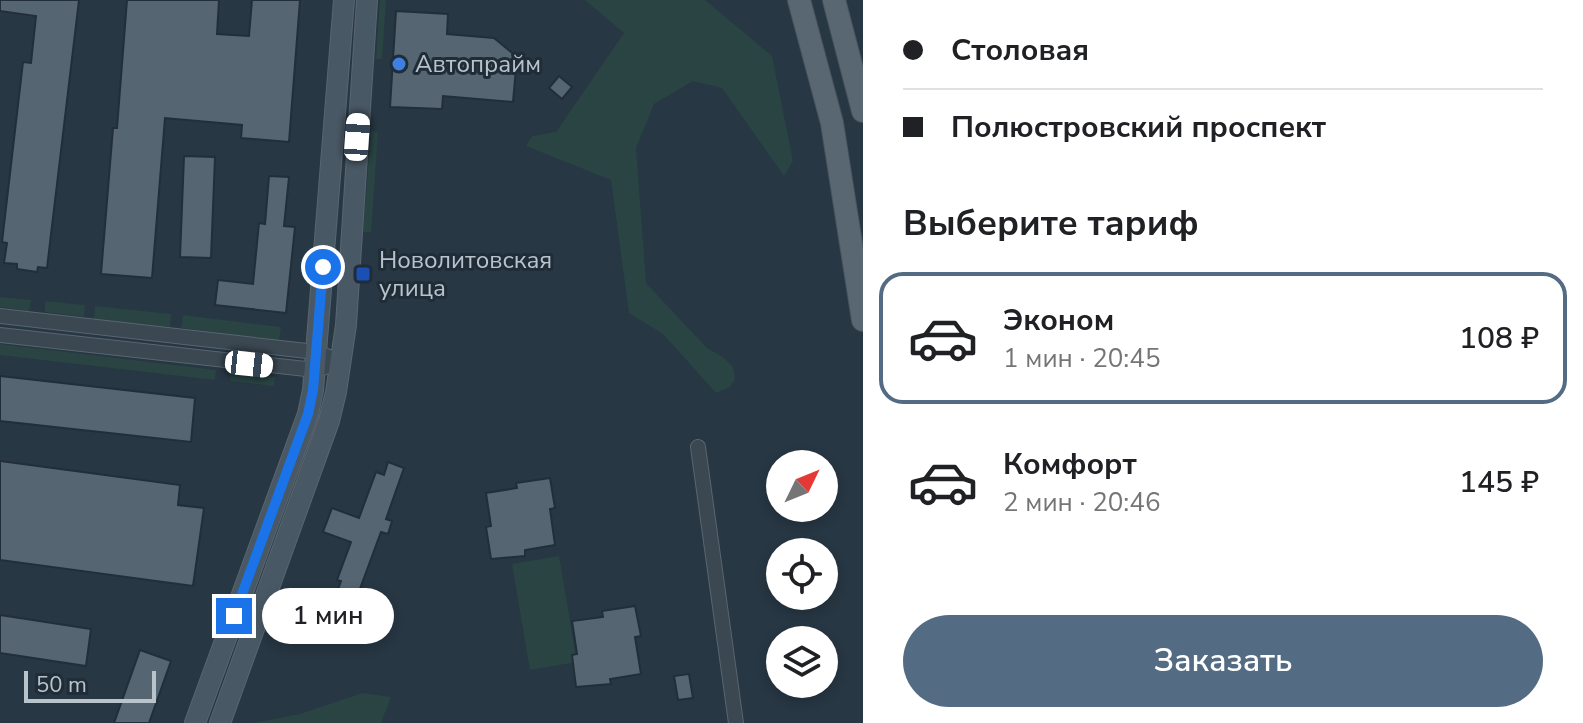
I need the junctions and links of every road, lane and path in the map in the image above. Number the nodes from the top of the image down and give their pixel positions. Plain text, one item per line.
1 (344, 0) edge
2 (367, 0) edge
3 (799, 0) edge
4 (834, 0) edge
5 (863, 111) edge
6 (861, 269) edge
7 (0, 316) edge
8 (863, 320) edge
9 (0, 335) edge
10 (316, 361) junction
11 (342, 362) junction
12 (698, 447) dead end
13 (195, 723) edge
14 (220, 723) edge
15 (736, 723) edge

1 - 10 main road
2 - 11 main road
3 - 6 main road
4 - 5 main road
6 - 8 main road
7 - 10 street
9 - 10 street
10 - 11 street
10 - 13 main road
11 - 14 main road
12 - 15 street

